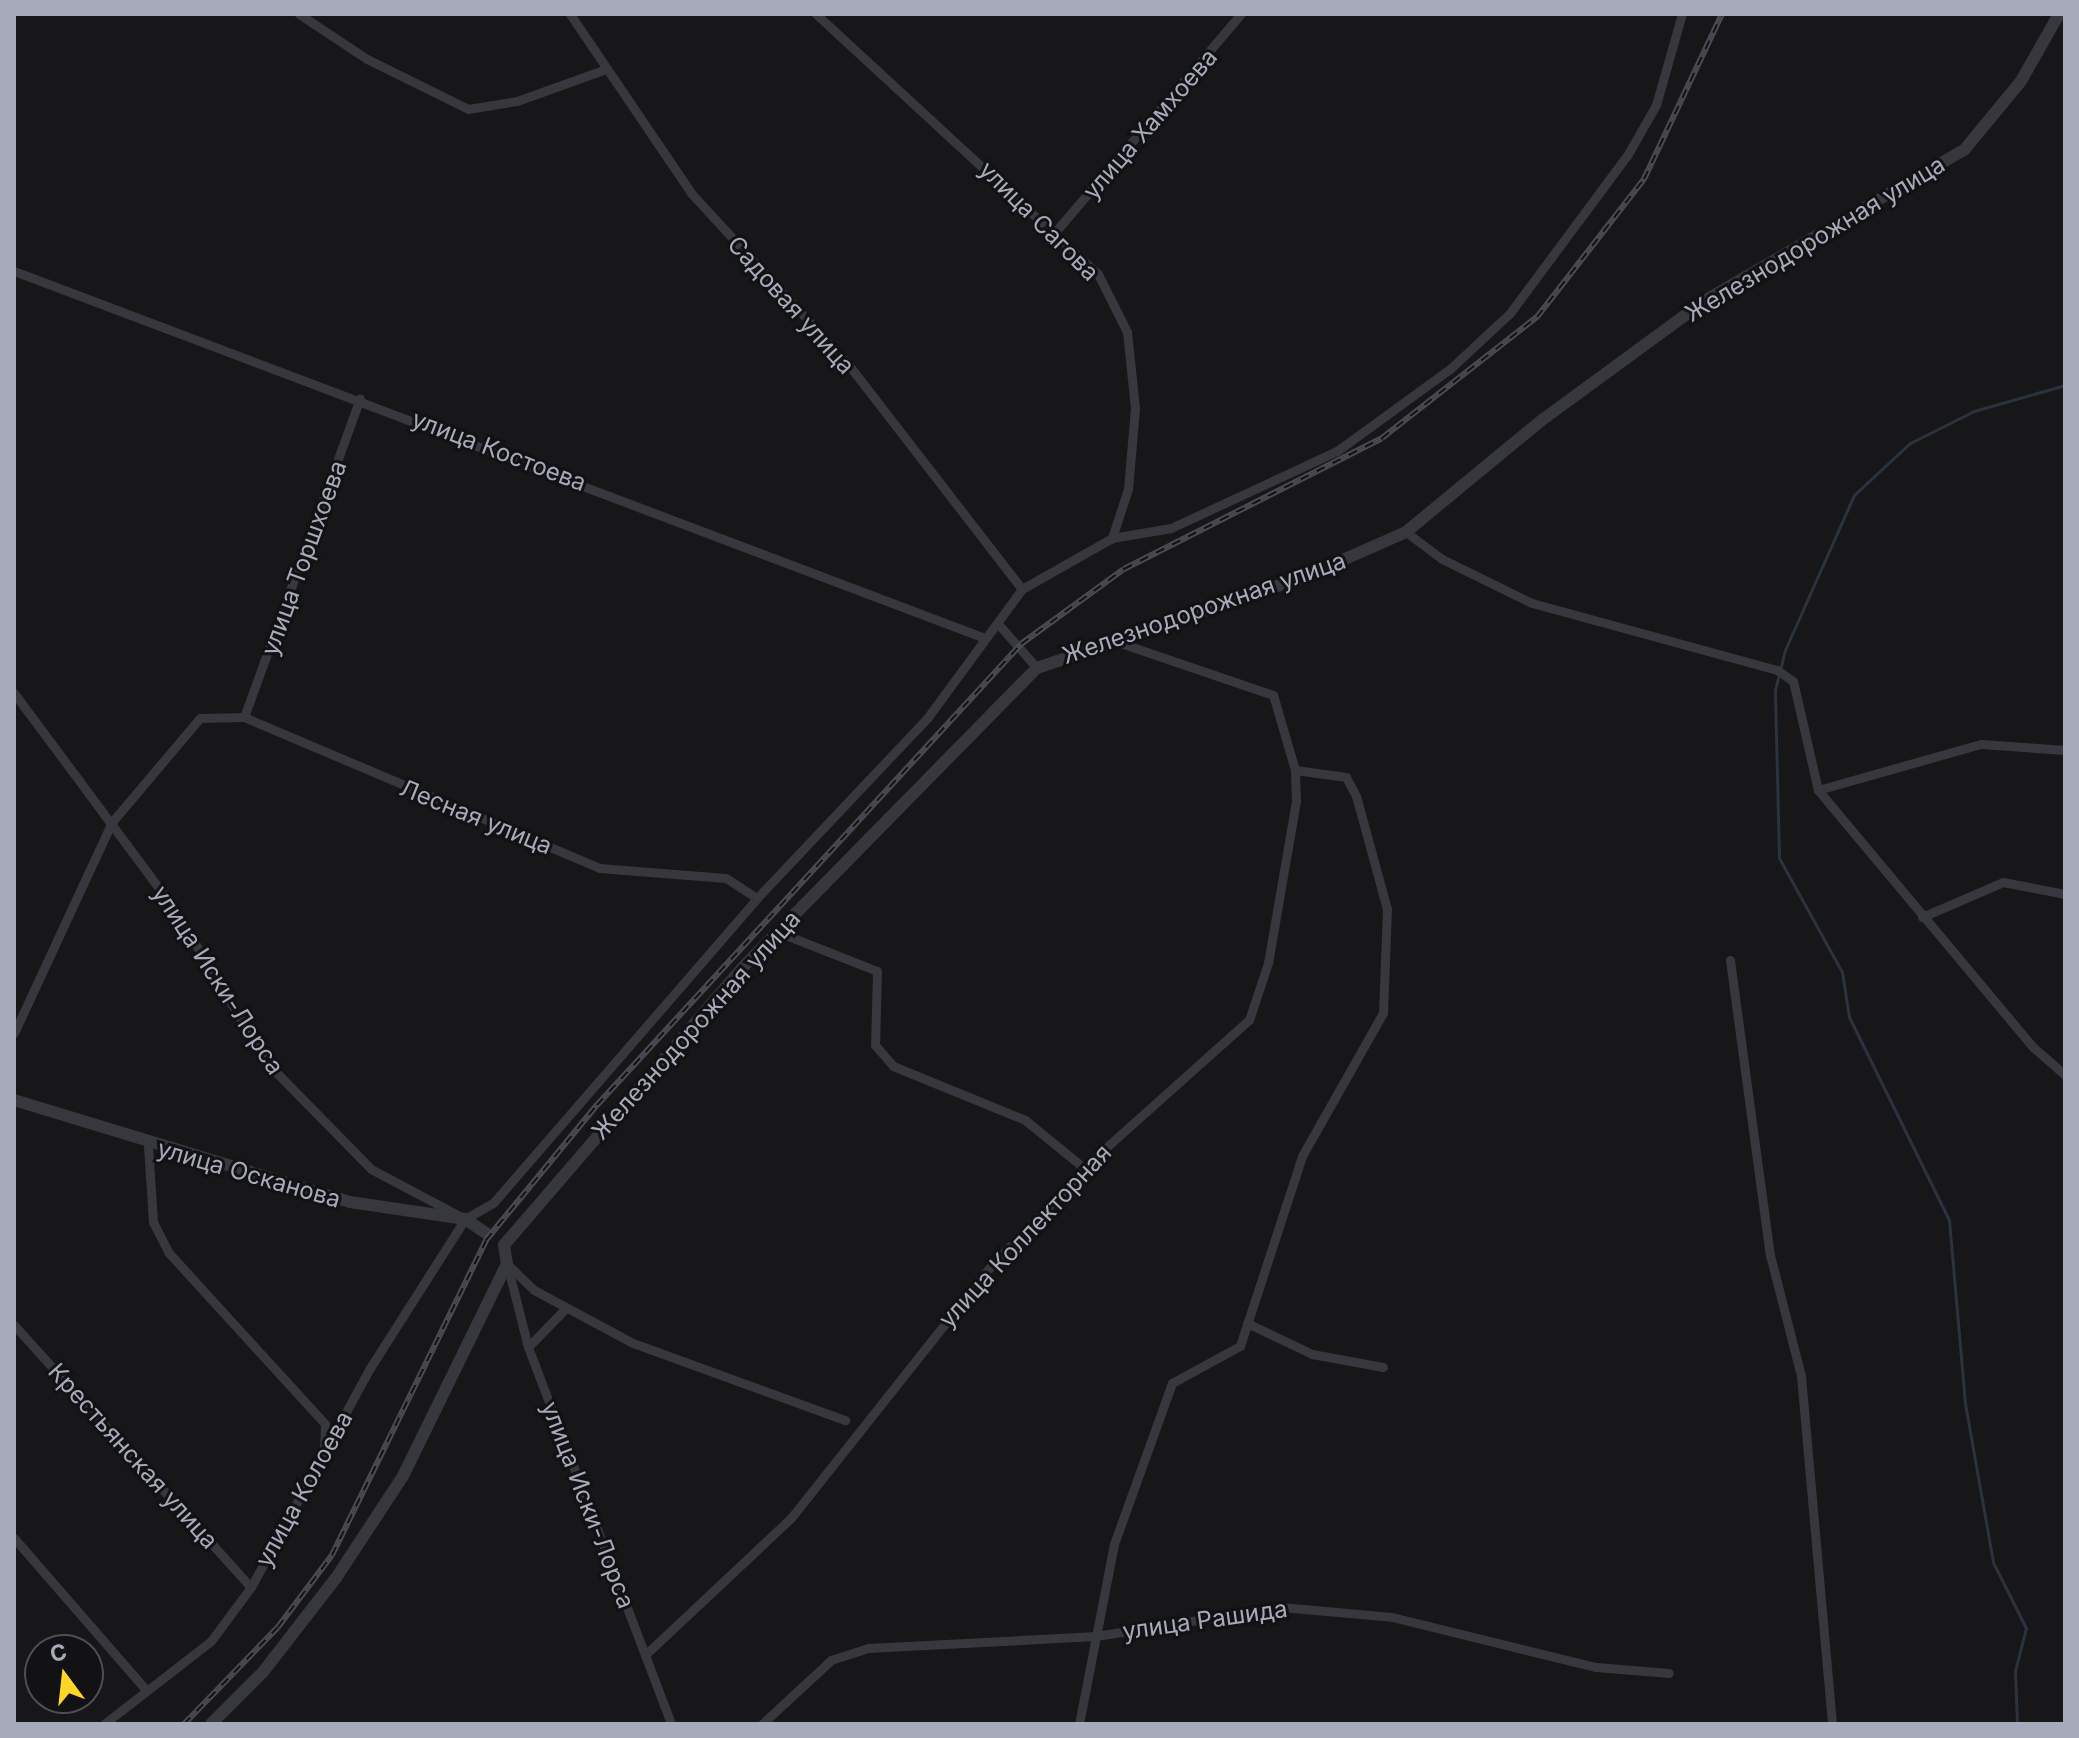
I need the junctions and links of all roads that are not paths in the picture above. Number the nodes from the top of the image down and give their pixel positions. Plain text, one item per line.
1 (299, 14) edge
2 (570, 14) edge
3 (816, 14) edge
4 (1241, 14) edge
5 (1682, 14) edge
6 (2059, 14) edge
7 (603, 70) junction
8 (1056, 231) junction
9 (14, 271) edge
10 (360, 398) junction
11 (1406, 532) junction
12 (1112, 538) junction
13 (1022, 589) junction
14 (1000, 626) junction
15 (982, 637) junction
16 (1117, 642) junction
17 (1037, 668) junction
18 (14, 693) edge
19 (244, 717) junction
20 (2065, 750) edge
21 (1295, 770) junction
22 (1818, 790) junction
23 (112, 822) junction
24 (2065, 894) edge
25 (757, 898) junction
26 (1922, 917) junction
27 (778, 932) junction
28 (1730, 960) dead end
29 (14, 1033) edge
30 (2065, 1075) edge
31 (14, 1100) edge
32 (148, 1146) junction
33 (1084, 1168) junction
34 (465, 1219) junction
35 (504, 1245) junction
36 (507, 1264) junction
37 (492, 1294) junction
38 (512, 1296) junction
39 (565, 1309) junction
40 (1247, 1323) junction
41 (14, 1325) edge
42 (528, 1347) junction
43 (1383, 1367) dead end
44 (845, 1420) dead end
45 (323, 1454) junction
46 (14, 1538) edge
47 (251, 1587) junction
48 (1096, 1636) junction
49 (645, 1655) junction
50 (1669, 1673) dead end
51 (146, 1690) junction
52 (671, 1721) edge
53 (104, 1724) edge
54 (211, 1724) edge
55 (762, 1724) edge
56 (1079, 1724) edge
57 (1832, 1724) edge

1 - 7 street
2 - 7 street, Садовая улица
3 - 8 street, улица Сагова
4 - 8 street, улица Хамхоева
5 - 12 street
6 - 11 street, Железнодорожная улица
7 - 13 street, Садовая улица
8 - 12 street, улица Сагова
9 - 10 street, улица Костоева
10 - 15 street, улица Костоева
10 - 19 street, улица Торшхоева
11 - 16 street, Железнодорожная улица
11 - 22 street
12 - 13 street
13 - 14 street
14 - 15 street
14 - 17 street
15 - 25 street
16 - 17 street, Железнодорожная улица
16 - 21 street
17 - 27 street, Железнодорожная улица
18 - 23 street, улица Иски-Лорса
19 - 23 street, Лесная улица
19 - 25 street, Лесная улица
20 - 22 street
21 - 33 street, улица Коллекторная
21 - 40 street
22 - 26 street
23 - 29 street
23 - 34 street, улица Иски-Лорса
24 - 26 street
25 - 34 street
26 - 30 street
27 - 33 street
27 - 35 street, Железнодорожная улица
28 - 57 street
31 - 32 street, улица Осканова
32 - 34 street, улица Осканова
32 - 45 street
33 - 49 street, улица Коллекторная
34 - 35 street, улица Осканова
34 - 45 street, улица Колоева
35 - 36 street, улица Иски-Лорса
36 - 37 street
36 - 38 street, улица Иски-Лорса
36 - 39 street
37 - 38 street
37 - 54 street
38 - 42 street, улица Иски-Лорса
39 - 42 street
39 - 44 street
40 - 43 street
40 - 48 street
41 - 47 street, Крестьянская улица
42 - 49 street, улица Иски-Лорса
45 - 47 street, улица Колоева
46 - 51 street
47 - 51 street, улица Колоева
48 - 50 street, улица Рашида
48 - 55 street, улица Рашида
48 - 56 street
49 - 52 street, улица Иски-Лорса
51 - 53 street, улица Колоева

